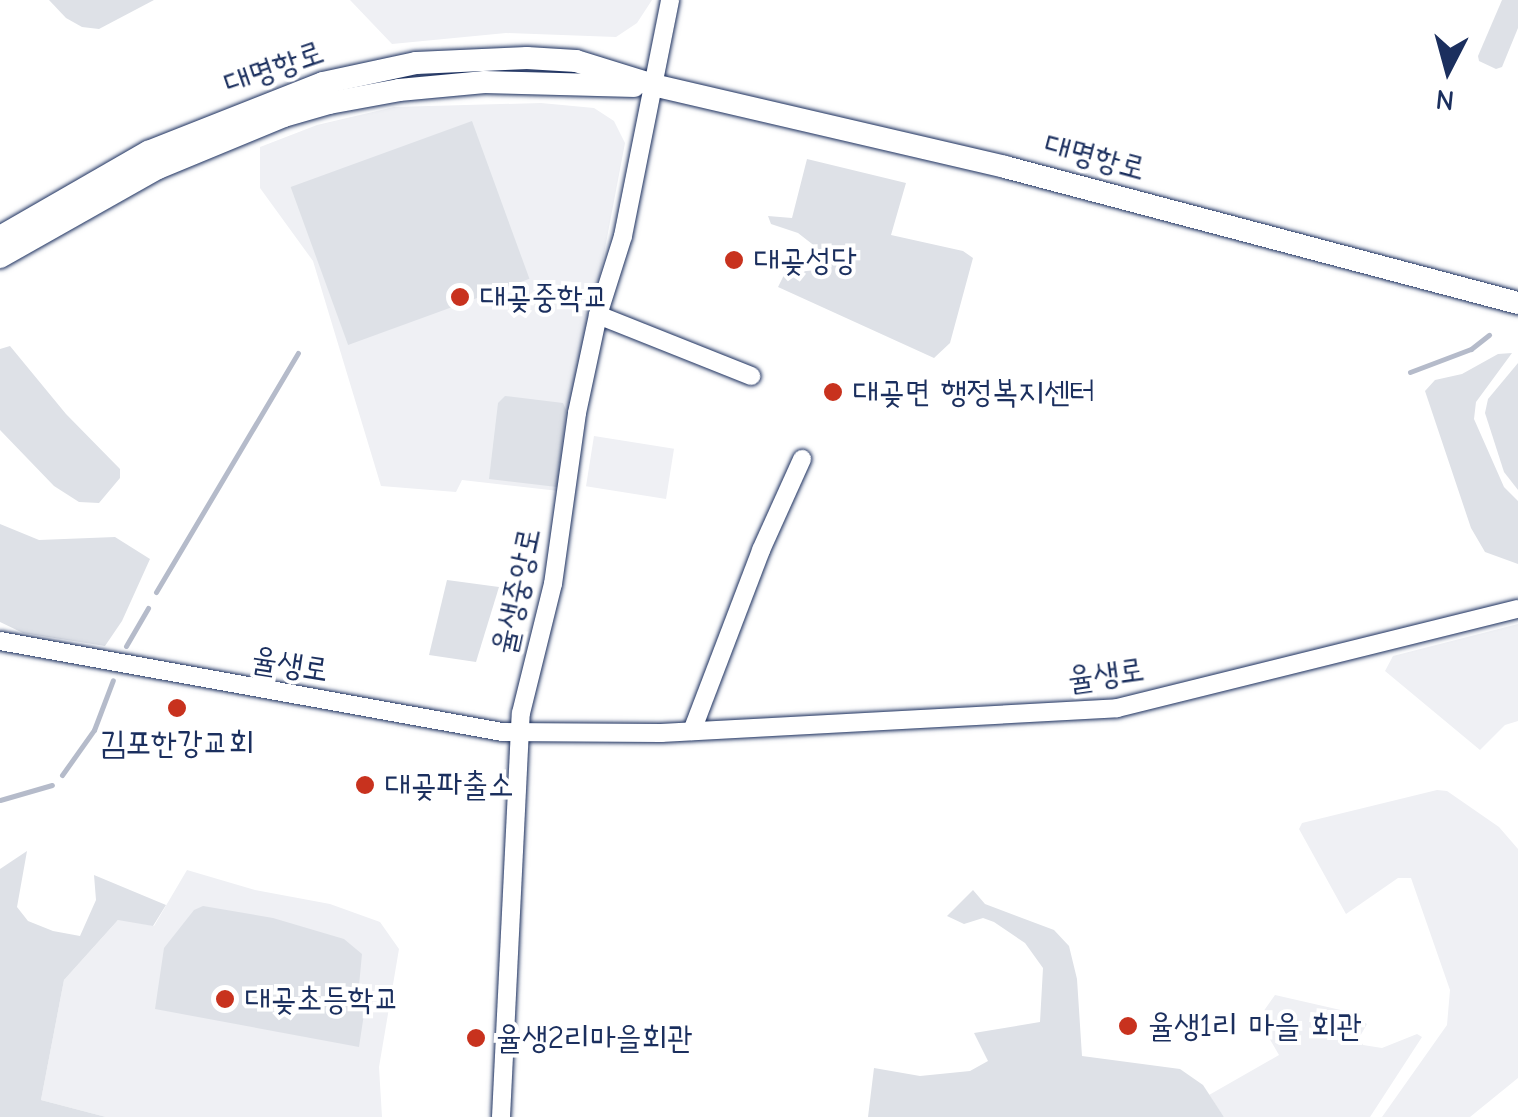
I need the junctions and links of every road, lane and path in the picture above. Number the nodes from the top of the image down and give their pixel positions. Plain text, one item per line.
1 (670, 0) edge
2 (652, 85) junction
3 (0, 237) edge
4 (0, 256) edge
5 (1518, 302) edge
6 (598, 315) junction
7 (751, 376) dead end
8 (802, 459) dead end
9 (1518, 608) edge
10 (0, 641) edge
11 (692, 731) junction
12 (520, 734) junction
13 (501, 1117) edge

1 - 2 street, 율생중앙로
2 - 3 main road, 대명항로
2 - 4 main road, 대명항로
2 - 5 main road, 대명항로
2 - 6 street, 율생중앙로
6 - 7 street
6 - 12 street, 율생중앙로
8 - 11 street
9 - 11 street, 율생로
10 - 12 street, 율생로
11 - 12 street, 율생로
12 - 13 street, 율생중앙로

